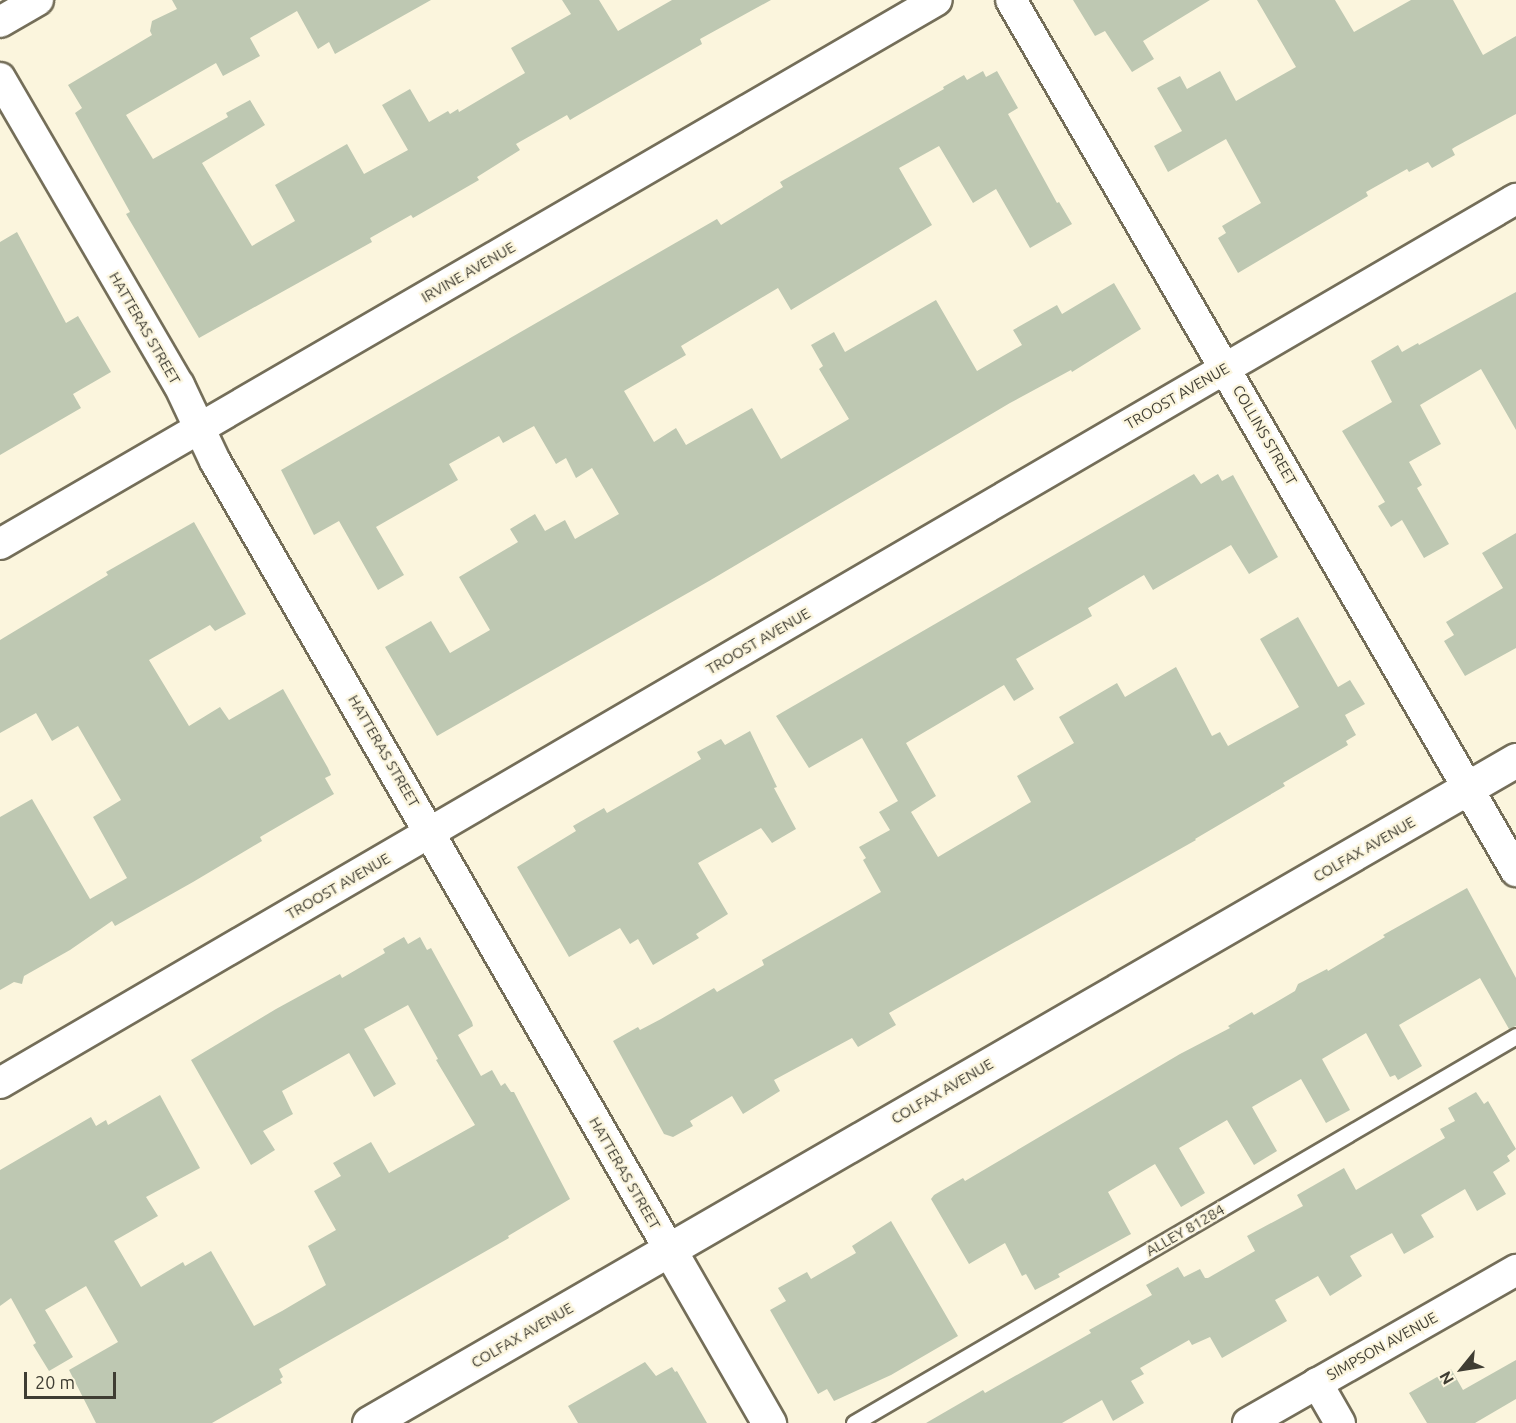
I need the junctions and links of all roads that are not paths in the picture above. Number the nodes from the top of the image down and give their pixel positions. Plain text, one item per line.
1 (38, 0) edge
2 (937, 0) edge
3 (1011, 0) edge
4 (0, 22) edge
5 (0, 78) edge
6 (1516, 200) edge
7 (1226, 368) junction
8 (199, 429) junction
9 (0, 544) edge
10 (1516, 760) edge
11 (1468, 788) junction
12 (430, 832) junction
13 (1516, 871) edge
14 (1516, 1036) edge
15 (0, 1083) edge
16 (669, 1249) junction
17 (1516, 1270) edge
18 (1317, 1383) junction
19 (369, 1423) edge
20 (769, 1423) edge
21 (854, 1423) edge
22 (1248, 1423) edge
23 (1340, 1423) edge

1 - 4 street
2 - 8 street, IRVINE AVENUE
3 - 7 street, COLLINS STREET
5 - 8 street, HATTERAS STREET
6 - 7 street, TROOST AVENUE
7 - 11 street, COLLINS STREET
7 - 12 street, TROOST AVENUE
8 - 9 street, IRVINE AVENUE
8 - 12 street, HATTERAS STREET
10 - 11 main road, COLFAX AVENUE
11 - 13 street, COLLINS STREET
11 - 16 main road, COLFAX AVENUE
12 - 15 street, TROOST AVENUE
12 - 16 street, HATTERAS STREET
14 - 21 lane, ALLEY 81284
16 - 19 main road, COLFAX AVENUE
16 - 20 main road, HATTERAS STREET
17 - 18 street, SIMPSON AVENUE
18 - 22 street, SIMPSON AVENUE
18 - 23 street

